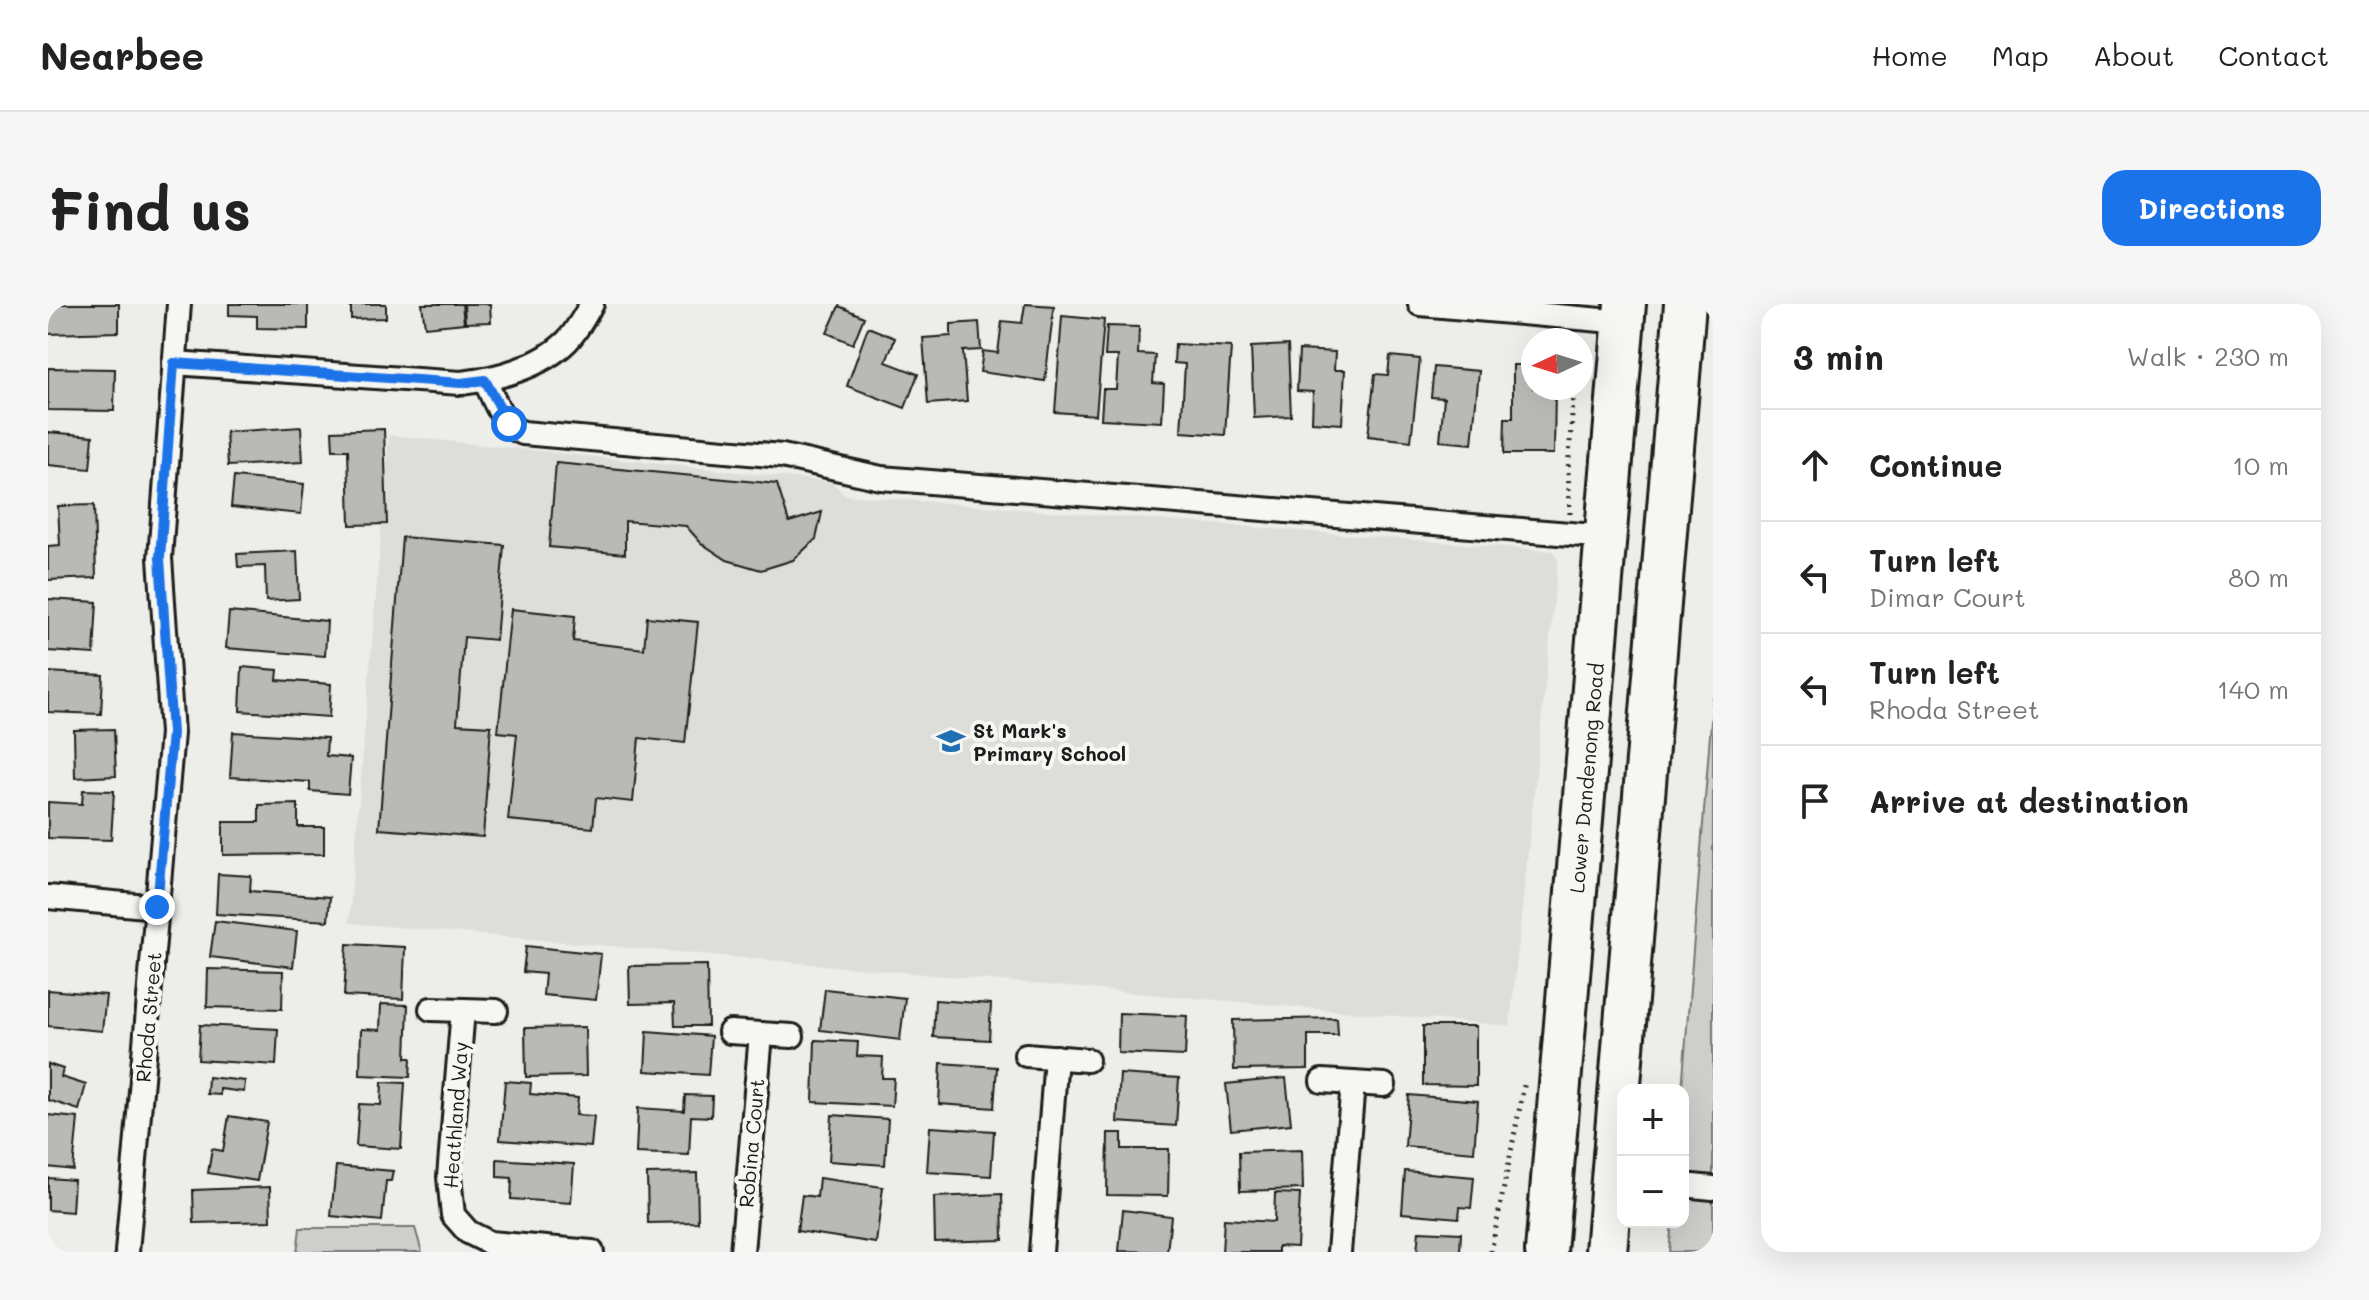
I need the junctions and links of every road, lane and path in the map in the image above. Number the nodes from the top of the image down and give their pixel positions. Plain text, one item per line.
1 (179, 304) edge
2 (592, 304) edge
3 (1420, 304) edge
4 (1685, 304) edge
5 (1580, 311) edge
6 (1625, 313) edge
7 (174, 363) junction
8 (485, 380) junction
9 (1607, 537) junction
10 (48, 897) edge
11 (157, 907) junction
12 (431, 1009) dead end
13 (463, 1010) junction
14 (496, 1011) dead end
15 (730, 1032) dead end
16 (761, 1034) junction
17 (792, 1036) dead end
18 (1026, 1055) dead end
19 (1056, 1057) junction
20 (1087, 1060) dead end
21 (1528, 1066) dead end
22 (1322, 1081) dead end
23 (1353, 1083) junction
24 (1384, 1085) dead end
25 (1620, 1156) edge
26 (1689, 1186) edge
27 (1617, 1188) edge
28 (1713, 1188) edge
29 (127, 1252) edge
30 (592, 1252) edge
31 (742, 1252) edge
32 (1041, 1252) edge
33 (1339, 1252) edge
34 (1491, 1252) edge
35 (1546, 1252) edge
36 (1606, 1252) edge

1 - 7 street, Rhoda Street
2 - 8 street
3 - 5 street
4 - 25 highway
5 - 6 street
6 - 9 highway, Lower Dandenong Road
7 - 8 street
7 - 11 street, Rhoda Street
8 - 9 street
9 - 35 highway, Lower Dandenong Road
10 - 11 street
11 - 29 street, Rhoda Street
12 - 13 street
13 - 14 street
13 - 30 street, Heathland Way
15 - 16 street
16 - 17 street
16 - 31 street, Robina Court
18 - 19 street
19 - 20 street
19 - 32 street
21 - 34 path
22 - 23 street
23 - 24 street
23 - 33 street
26 - 28 street
27 - 36 highway

